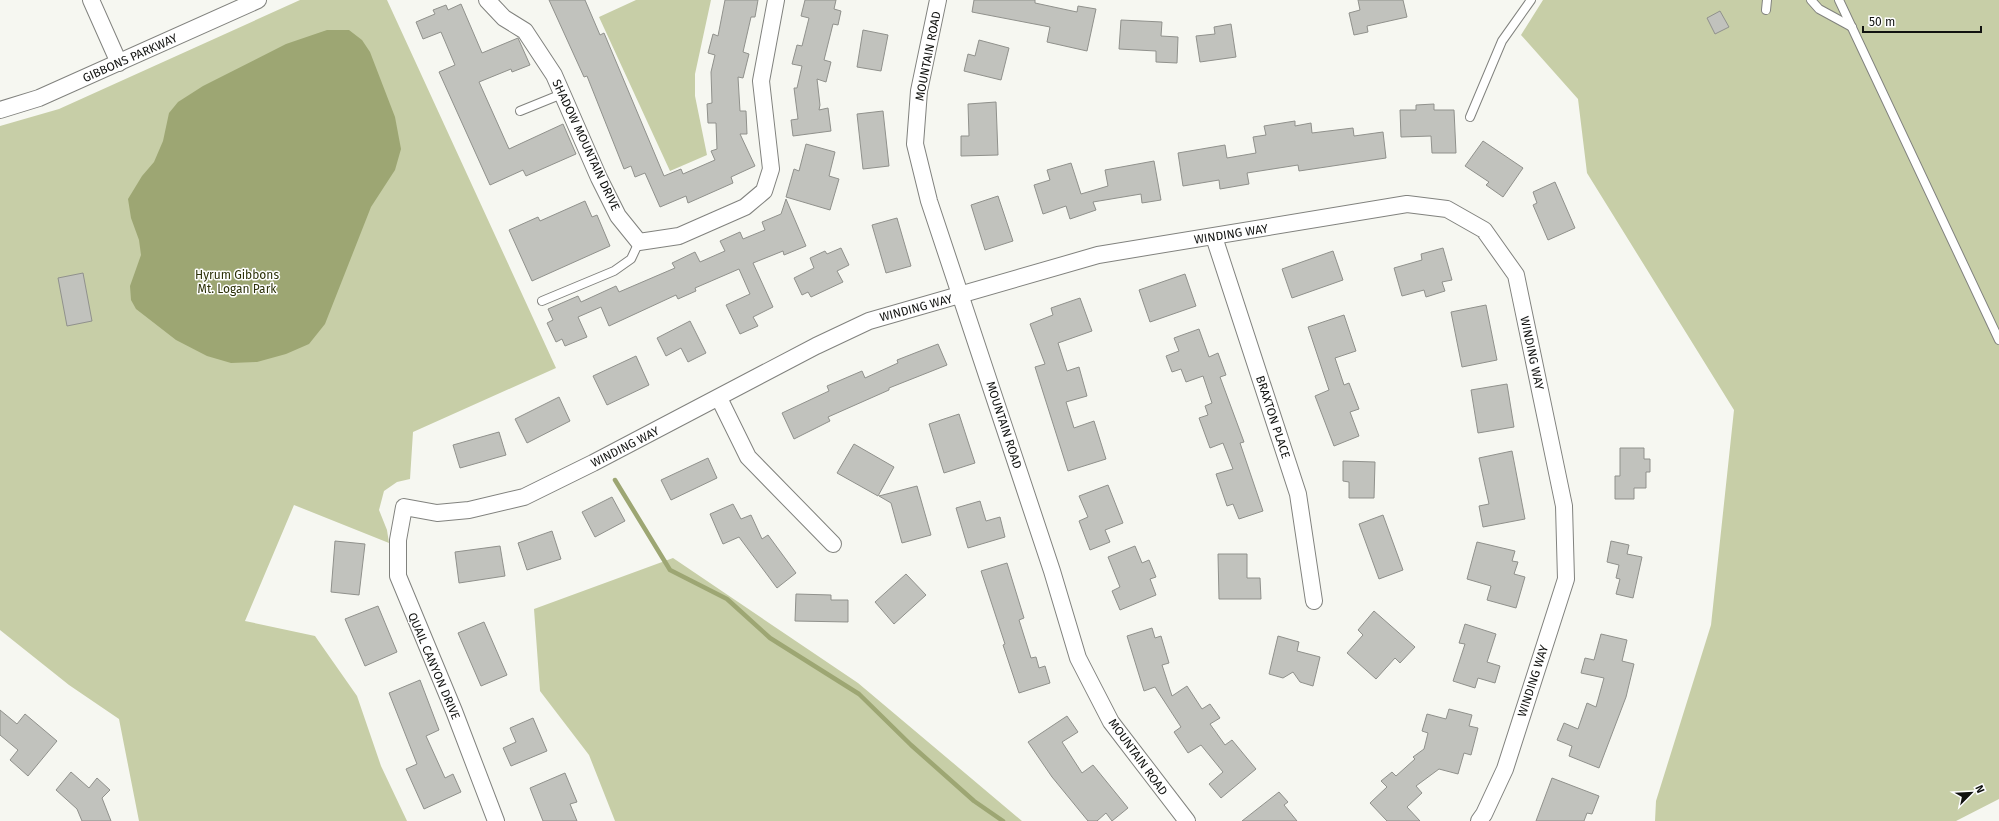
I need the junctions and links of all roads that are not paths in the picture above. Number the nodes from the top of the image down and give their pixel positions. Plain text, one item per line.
1 (90, 0) edge
2 (258, 0) edge
3 (487, 0) edge
4 (776, 0) edge
5 (938, 0) edge
6 (1531, 0) edge
7 (1767, 0) edge
8 (1811, 0) edge
9 (1839, 0) edge
10 (1766, 10) dead end
11 (1852, 27) junction
12 (119, 64) junction
13 (562, 94) junction
14 (0, 110) edge
15 (520, 111) dead end
16 (1470, 118) dead end
17 (1214, 237) junction
18 (639, 242) junction
19 (961, 296) junction
20 (542, 301) dead end
21 (1999, 340) edge
22 (719, 398) junction
23 (404, 507) joint
24 (833, 544) dead end
25 (1314, 601) dead end
26 (496, 821) edge
27 (1187, 821) edge
28 (1480, 821) edge

1 - 12 street
2 - 12 street, GIBBONS PARKWAY
3 - 13 street, SHADOW MOUNTAIN DRIVE
4 - 18 street
5 - 19 street, MOUNTAIN ROAD
6 - 16 lane
7 - 10 lane
8 - 11 lane
9 - 11 lane
11 - 21 lane
12 - 14 street, GIBBONS PARKWAY
13 - 15 lane
13 - 18 street, SHADOW MOUNTAIN DRIVE
17 - 19 street, WINDING WAY
17 - 25 street, BRAXTON PLACE
17 - 28 street, WINDING WAY
18 - 20 lane
19 - 22 street, WINDING WAY
19 - 27 street, MOUNTAIN ROAD
22 - 23 street, WINDING WAY
22 - 24 street
23 - 26 street, QUAIL CANYON DRIVE

